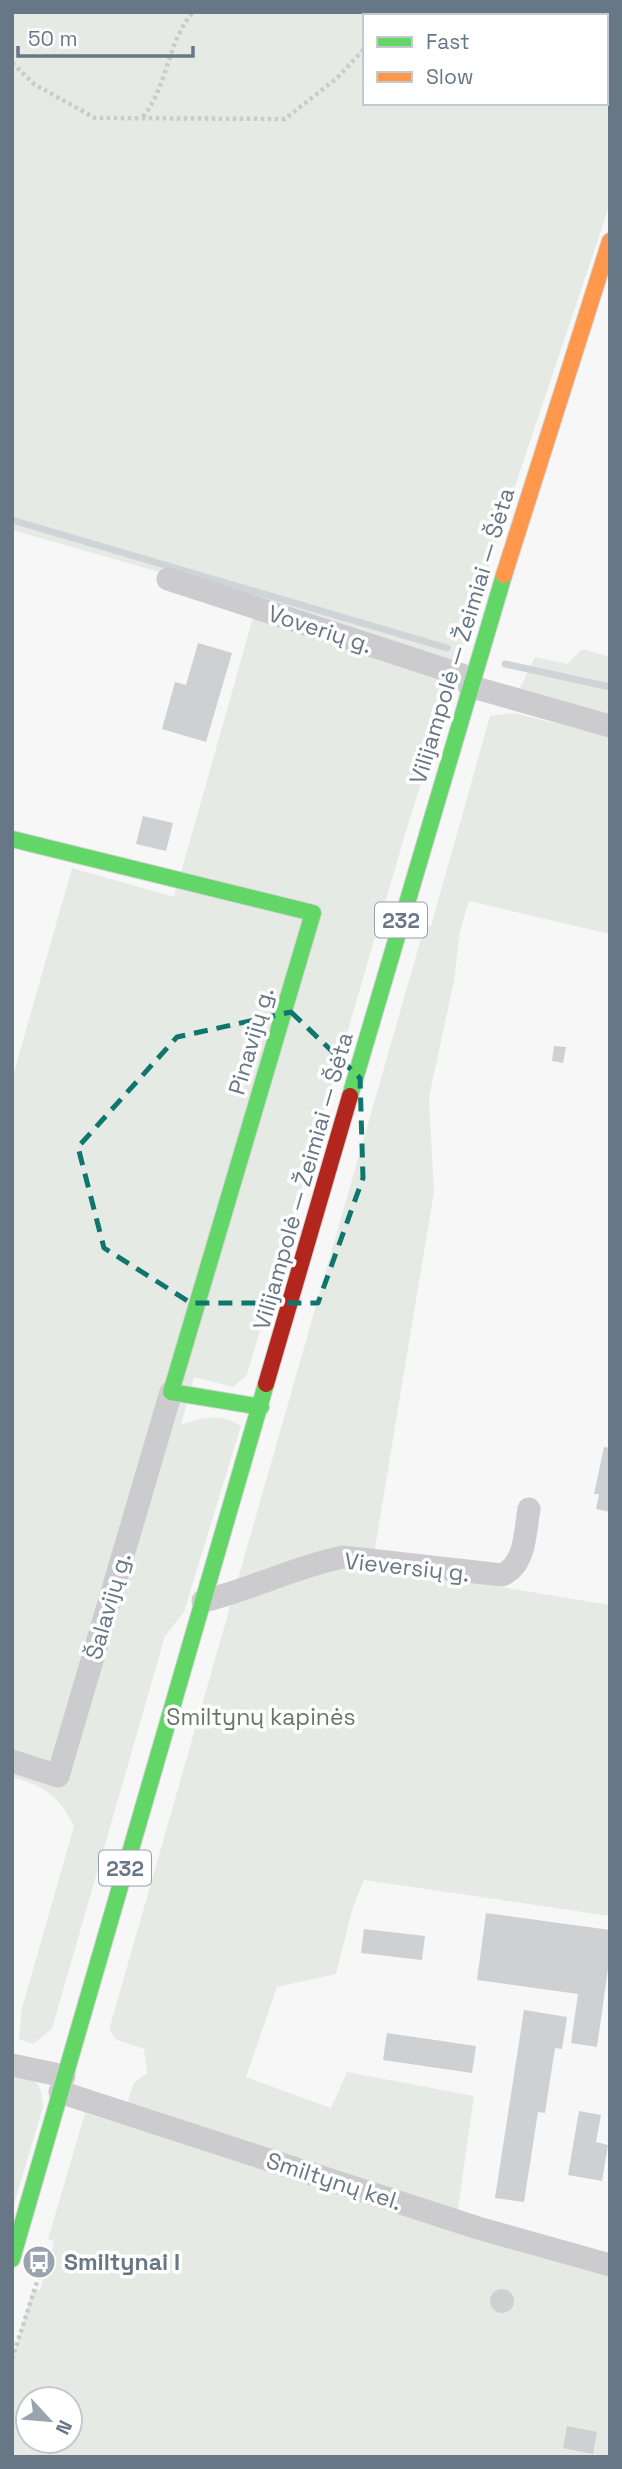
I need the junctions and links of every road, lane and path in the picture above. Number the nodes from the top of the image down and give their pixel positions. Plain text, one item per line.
1 (193, 12) edge
2 (363, 50) edge
3 (12, 63) edge
4 (142, 118) junction
5 (610, 241) edge
6 (168, 579) dead end
7 (470, 682) junction
8 (610, 726) edge
9 (12, 839) edge
10 (171, 1392) junction
11 (261, 1408) junction
12 (529, 1509) dead end
13 (202, 1601) junction
14 (12, 1762) edge
15 (12, 2065) edge
16 (62, 2084) junction
17 (12, 2259) edge
18 (610, 2264) edge

1 - 4 path
2 - 4 path
3 - 4 path
5 - 7 main road, Vilijampolė — Žeimiai — Šėta / 232
6 - 7 street, Voverių g.
7 - 8 street, Voverių g.
7 - 11 main road, Vilijampolė — Žeimiai — Šėta / 232
9 - 10 main road, Pinavijų g.
10 - 11 main road
10 - 14 street, Šalavijų g.
11 - 13 main road, Vilijampolė — Žeimiai — Šėta / 232
12 - 13 street, Vieversių g.
13 - 16 main road, Vilijampolė — Žeimiai — Šėta / 232
15 - 16 street, Smiltynų kel.
16 - 17 main road, Vilijampolė — Žeimiai — Šėta / 232
16 - 18 street, Smiltynų kel.

